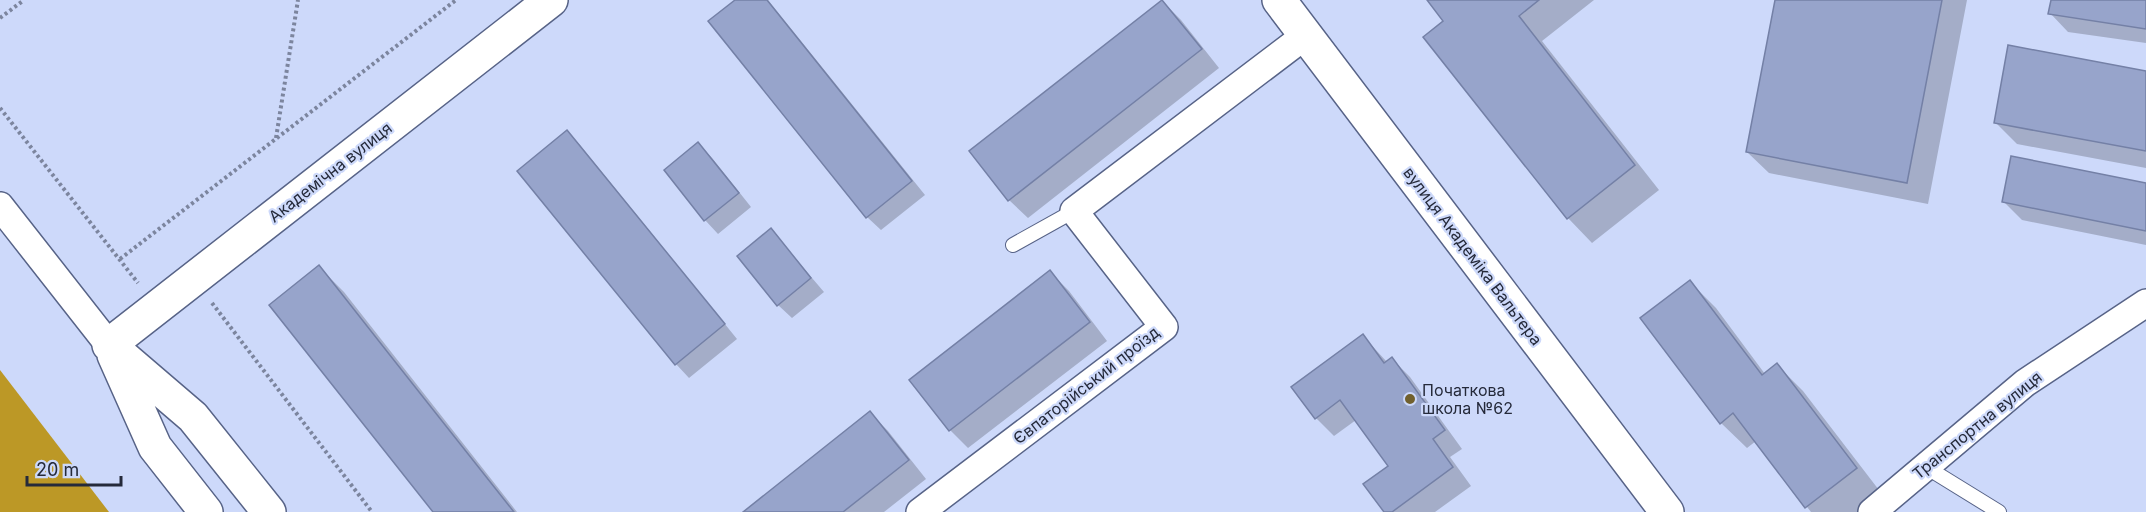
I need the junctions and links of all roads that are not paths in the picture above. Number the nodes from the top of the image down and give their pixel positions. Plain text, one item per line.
1 (551, 0) edge
2 (1279, 0) edge
3 (1306, 35) junction
4 (0, 206) edge
5 (1074, 211) junction
6 (1013, 245) dead end
7 (2146, 303) edge
8 (110, 345) junction
9 (1926, 467) junction
10 (206, 512) edge
11 (269, 512) edge
12 (920, 512) edge
13 (1667, 512) edge
14 (1872, 512) edge
15 (1999, 512) edge

1 - 8 street, Академічна вулиця
2 - 3 street, вулиця Академіка Вальтера
3 - 5 street
3 - 13 street, вулиця Академіка Вальтера
4 - 8 street
5 - 6 lane
5 - 12 street, Євпаторійський проїзд
7 - 9 street, Транспортна вулиця
8 - 10 street
8 - 11 street
9 - 14 street, Транспортна вулиця
9 - 15 lane

